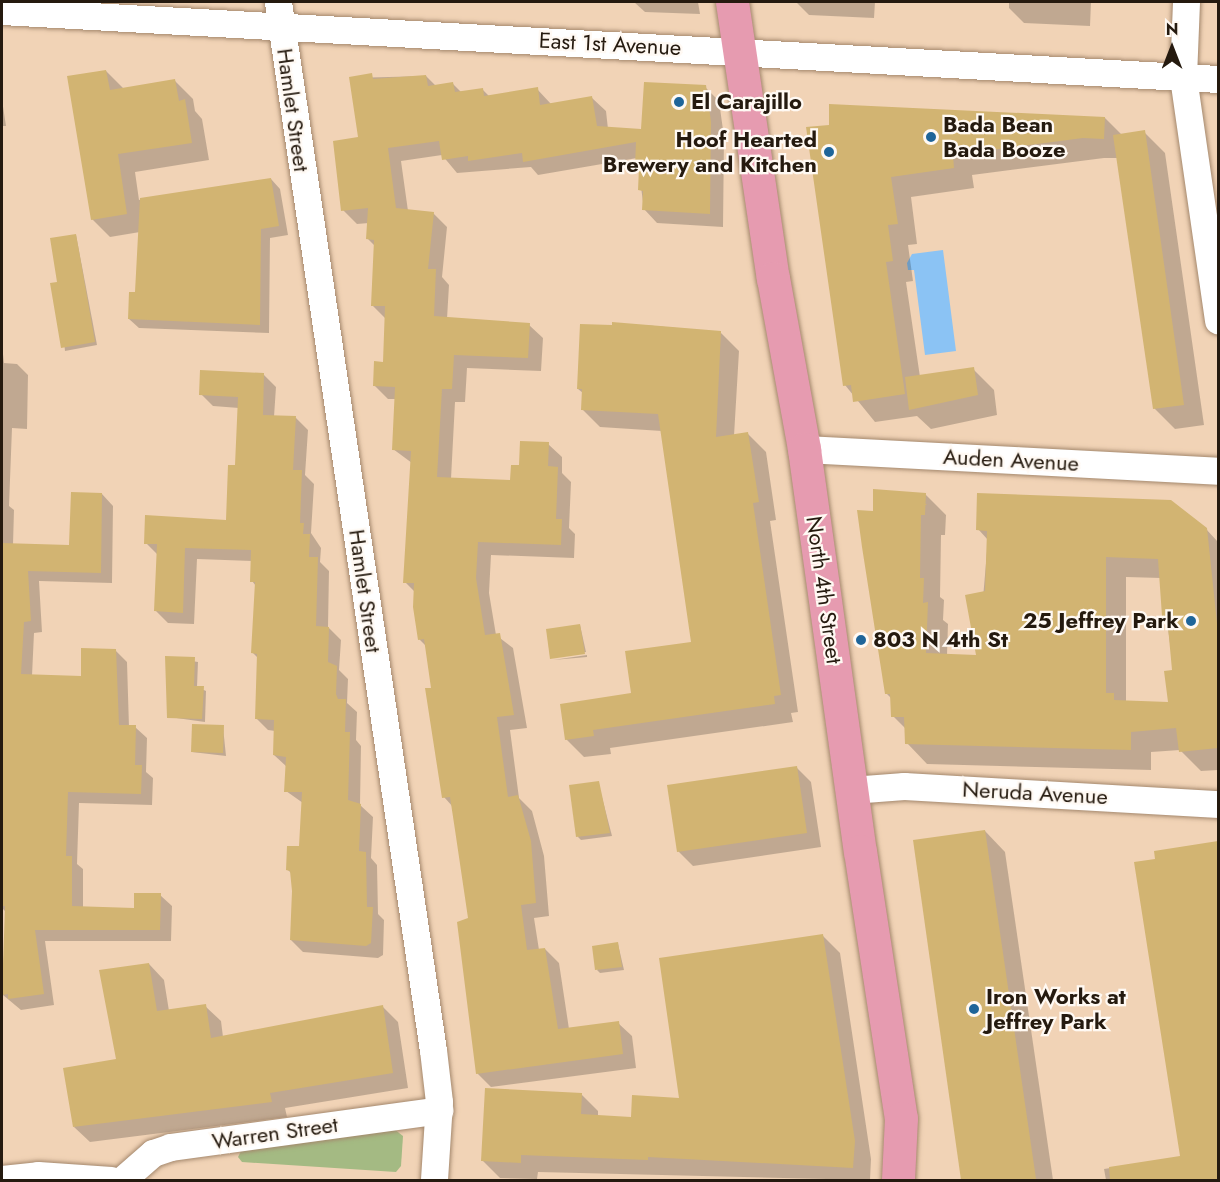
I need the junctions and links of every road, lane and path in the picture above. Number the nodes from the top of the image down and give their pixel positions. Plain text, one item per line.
1 (732, 2) edge
2 (1186, 2) edge
3 (2, 11) edge
4 (280, 14) edge
5 (739, 52) junction
6 (1184, 76) junction
7 (1218, 78) edge
8 (1218, 321) edge
9 (804, 449) junction
10 (1218, 471) edge
11 (851, 790) junction
12 (1218, 804) edge
13 (439, 1110) junction
14 (2, 1179) edge
15 (111, 1180) edge
16 (122, 1180) edge
17 (434, 1180) edge
18 (898, 1180) edge

1 - 5 main road, North 4th Street
2 - 6 street
3 - 4 street, East 1st Avenue
4 - 5 street, East 1st Avenue
4 - 13 street, Hamlet Street
5 - 6 street, East 1st Avenue
5 - 9 main road, North 4th Street
6 - 7 street, East 1st Avenue
6 - 8 street
9 - 10 street, Auden Avenue
9 - 11 main road, North 4th Street
11 - 12 street, Neruda Avenue
11 - 18 main road, North 4th Street
13 - 16 street, Warren Street
13 - 17 street, Hamlet Street
14 - 15 street

